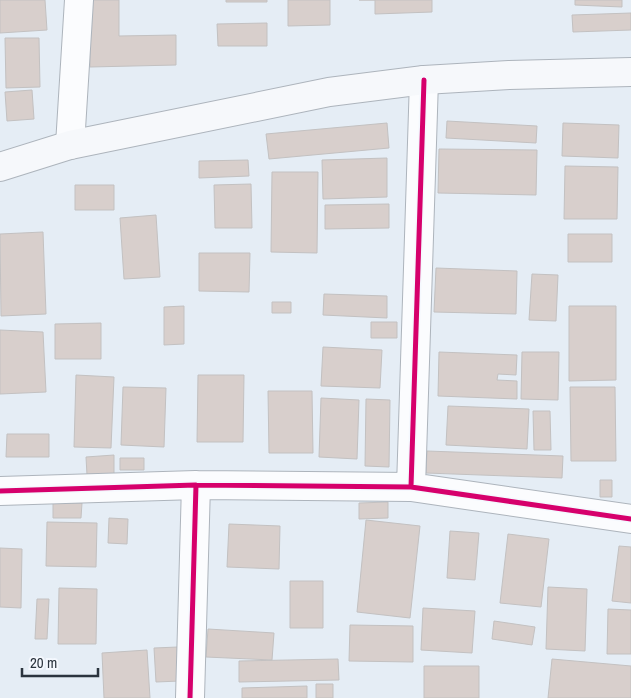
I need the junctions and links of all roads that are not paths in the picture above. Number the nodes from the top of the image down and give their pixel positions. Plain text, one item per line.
1 (79, 0) edge
2 (631, 72) edge
3 (424, 80) junction
4 (70, 145) junction
5 (0, 166) edge
6 (196, 485) junction
7 (411, 487) junction
8 (0, 491) edge
9 (631, 519) edge
10 (190, 698) edge

1 - 4 street
2 - 3 main road
3 - 4 main road
3 - 7 street
4 - 5 main road
6 - 7 street
6 - 8 street
6 - 10 street
7 - 9 street

